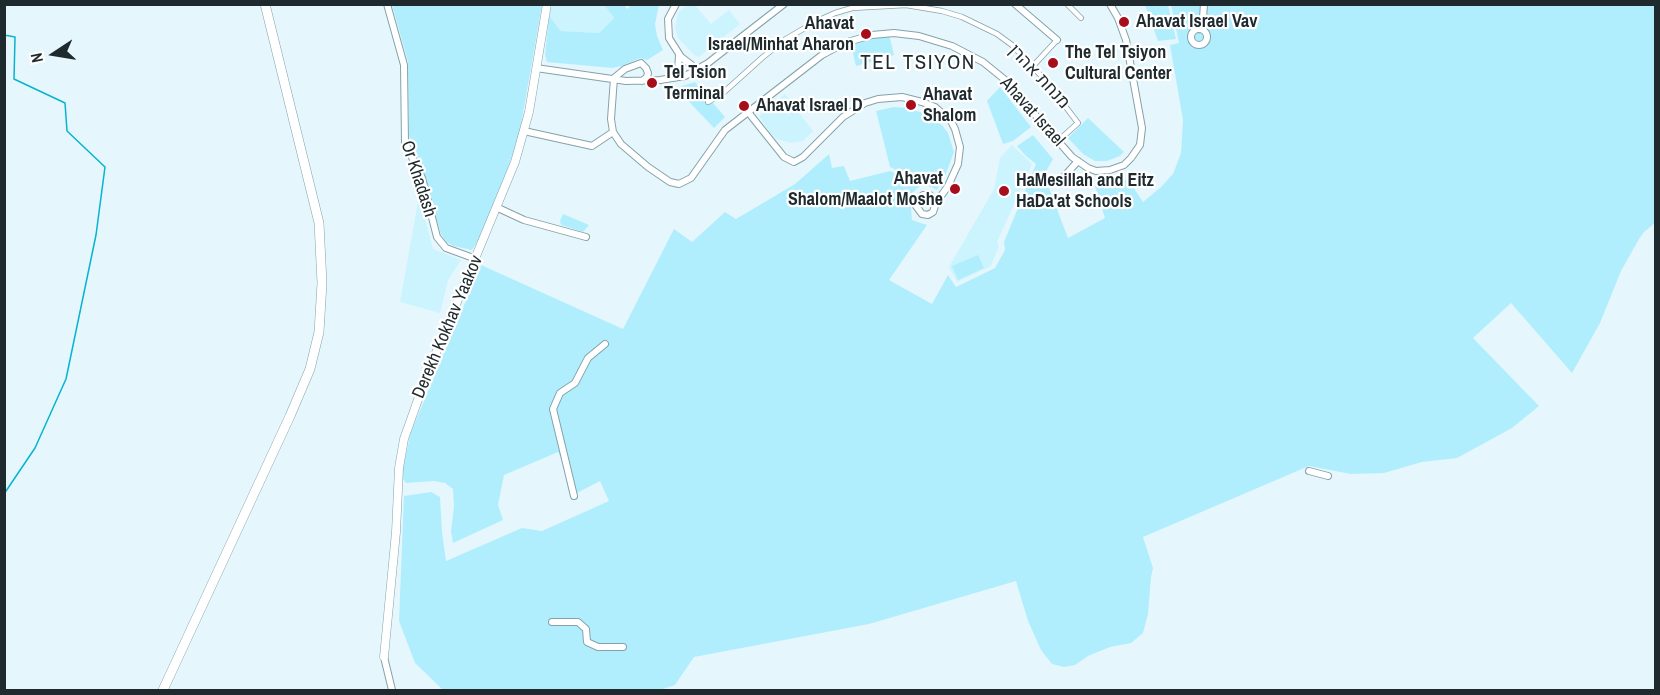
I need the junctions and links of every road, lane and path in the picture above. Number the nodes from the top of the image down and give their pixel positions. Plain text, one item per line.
1 (265, 4) edge
2 (387, 4) edge
3 (547, 4) edge
4 (676, 4) edge
5 (784, 4) edge
6 (1015, 4) edge
7 (1067, 4) edge
8 (1110, 4) edge
9 (1204, 4) edge
10 (1081, 18) dead end
11 (1201, 30) dead end
12 (1057, 40) joint
13 (680, 55) junction
14 (1033, 66) junction
15 (536, 68) junction
16 (698, 70) junction
17 (614, 78) junction
18 (669, 79) junction
19 (642, 81) junction
20 (708, 102) dead end
21 (748, 112) junction
22 (524, 131) junction
23 (613, 132) junction
24 (1058, 141) junction
25 (1078, 161) junction
26 (1060, 181) dead end
27 (935, 200) dead end
28 (496, 207) junction
29 (586, 237) dead end
30 (476, 259) junction
31 (605, 344) dead end
32 (1309, 471) dead end
33 (1328, 476) dead end
34 (574, 496) dead end
35 (552, 622) dead end
36 (623, 647) dead end
37 (384, 657) joint
38 (163, 690) edge
39 (392, 690) edge

1 - 38 main road
2 - 30 street, Or Khadash
3 - 15 street, Derekh Kokhav Yaakov
4 - 13 street
5 - 16 street
6 - 12 street
7 - 10 street
8 - 25 street, Ahavat Israel
9 - 11 street
12 - 14 street
13 - 16 street
13 - 18 street
14 - 20 street, מנחת אהרן
14 - 24 street, מנחת אהרן
15 - 17 street
15 - 22 street, Derekh Kokhav Yaakov
16 - 18 street
17 - 19 street
17 - 19 street
17 - 23 street
18 - 19 street
21 - 23 street, Ahavat Israel
21 - 24 street, Ahavat Israel
21 - 27 street
22 - 23 street
22 - 28 street, Derekh Kokhav Yaakov
24 - 25 street, Ahavat Israel
25 - 26 street
28 - 29 street
28 - 30 street, Derekh Kokhav Yaakov
30 - 37 street, Derekh Kokhav Yaakov
31 - 34 street
32 - 33 street
35 - 36 street
37 - 39 street

